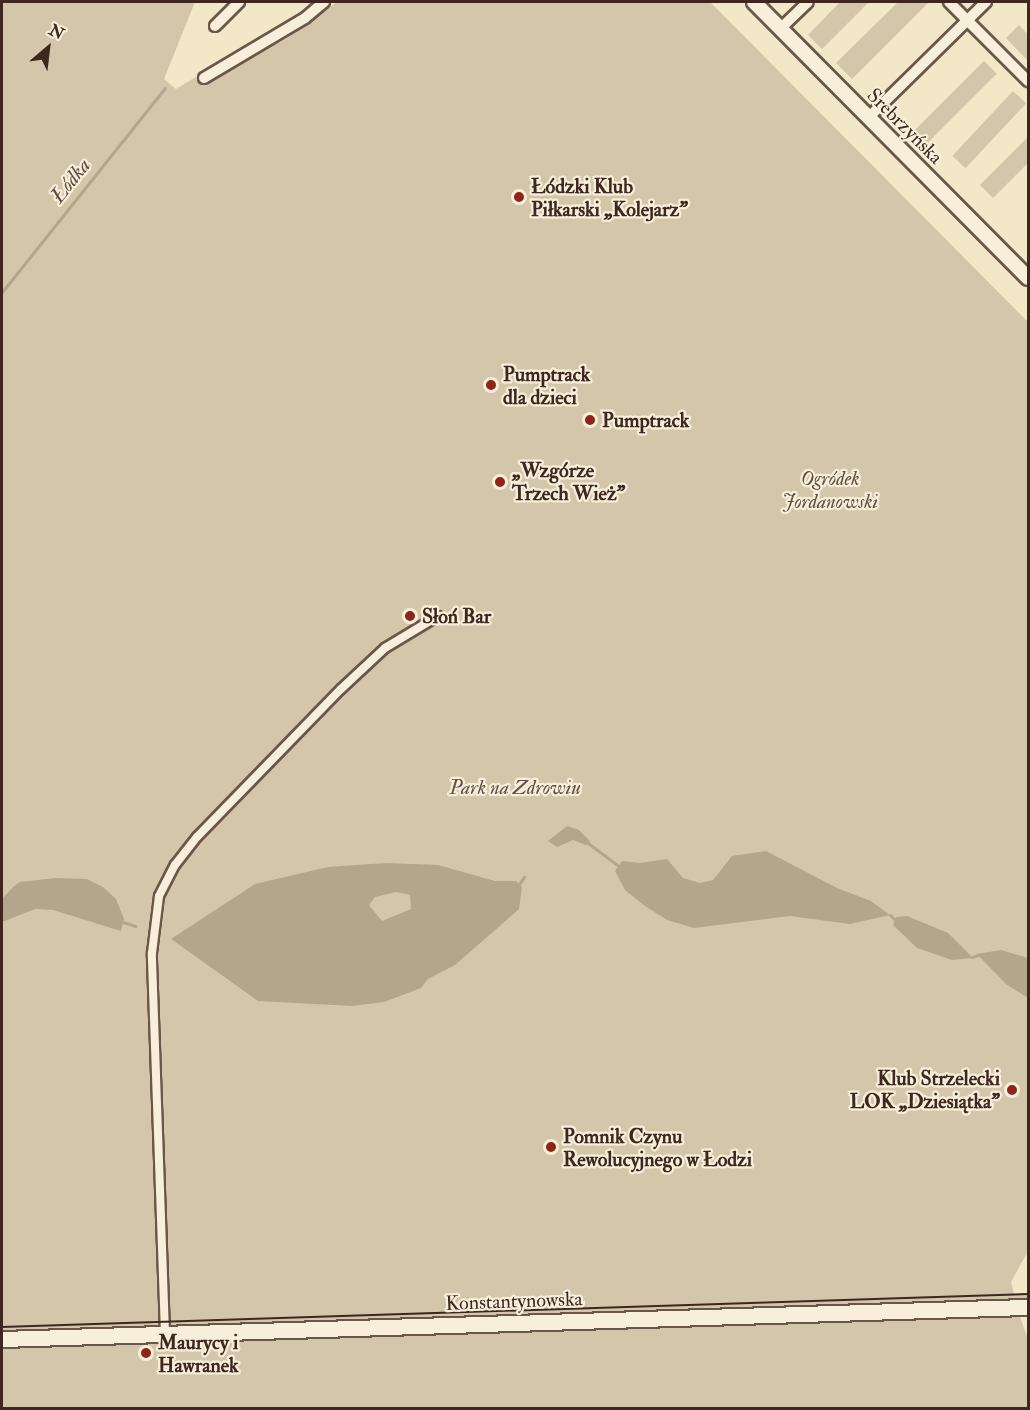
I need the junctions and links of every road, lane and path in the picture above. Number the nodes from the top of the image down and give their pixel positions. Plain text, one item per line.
1 (239, 2) edge
2 (324, 2) edge
3 (754, 2) edge
4 (808, 2) edge
5 (949, 2) edge
6 (986, 2) edge
7 (968, 20) junction
8 (215, 26) dead end
9 (781, 28) junction
10 (204, 78) dead end
11 (1029, 81) edge
12 (869, 117) junction
13 (1029, 278) edge
14 (438, 616) dead end
15 (1029, 1307) edge
16 (165, 1333) junction
17 (2, 1339) edge

1 - 8 street
2 - 10 street
3 - 9 street, Srebrzyńska
4 - 9 street
5 - 7 street
6 - 7 street
7 - 11 street
7 - 12 street
9 - 12 street, Srebrzyńska
12 - 13 street, Srebrzyńska
14 - 16 street
15 - 16 main road, Konstantynowska
16 - 17 main road, Konstantynowska

